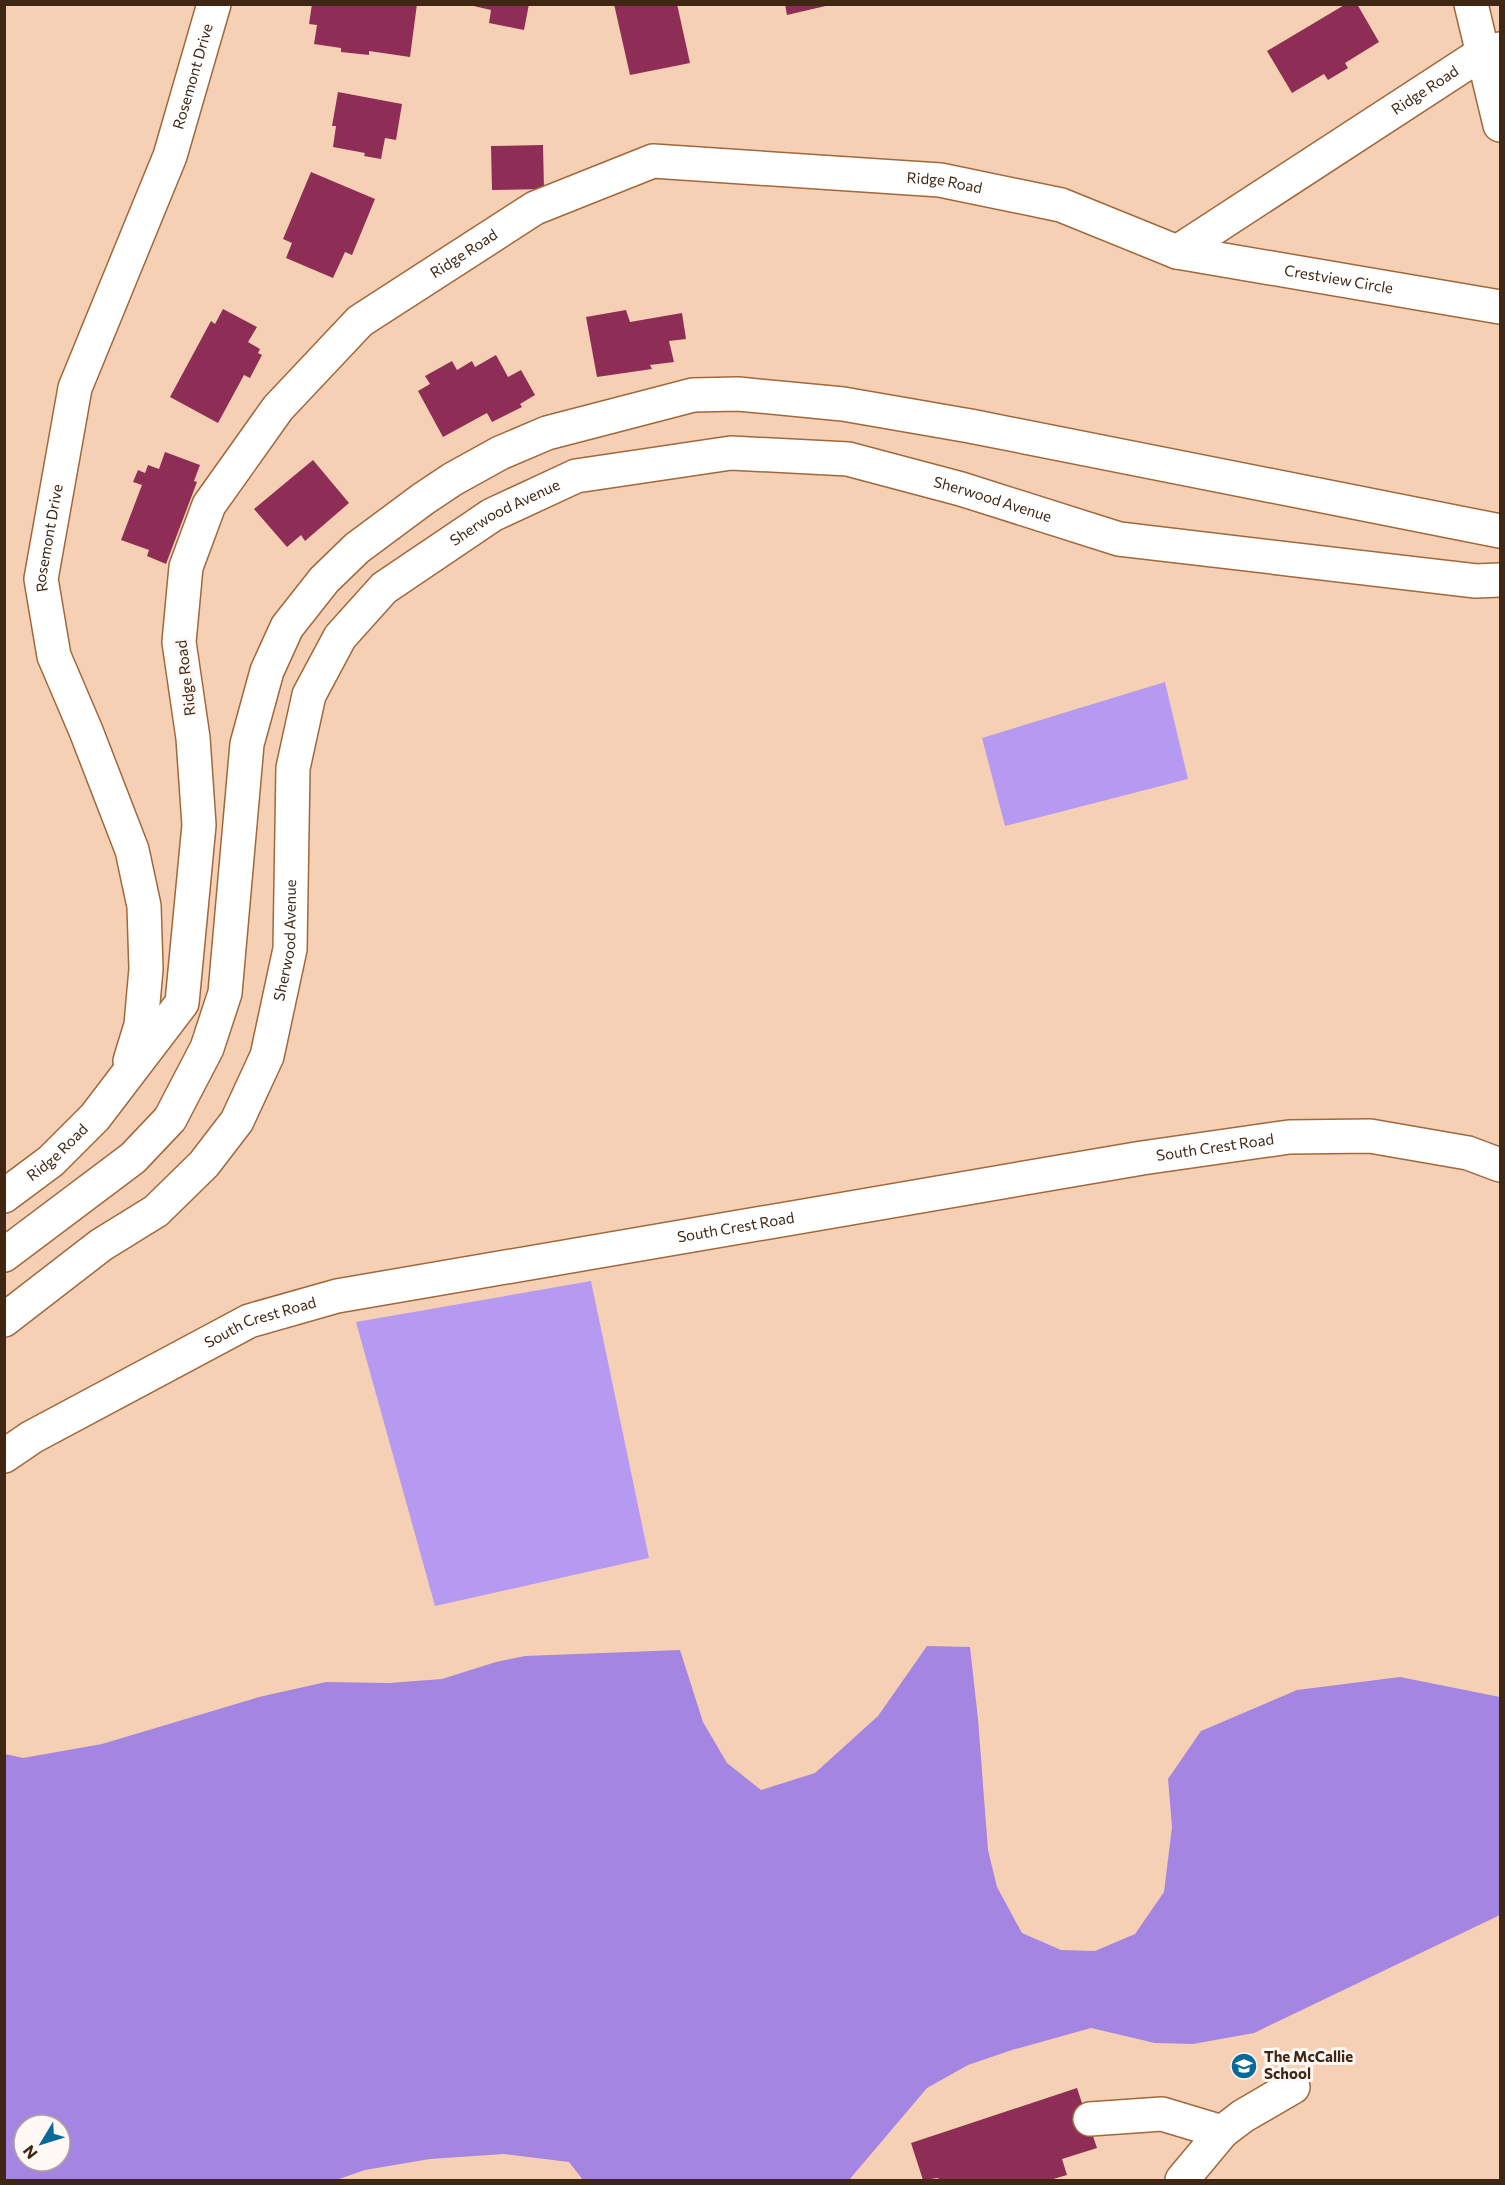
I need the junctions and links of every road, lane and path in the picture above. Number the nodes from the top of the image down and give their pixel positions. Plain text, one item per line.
1 (214, 4) edge
2 (1471, 4) edge
3 (1492, 51) edge
4 (1500, 125) edge
5 (1177, 252) junction
6 (1500, 307) edge
7 (1500, 531) edge
8 (1500, 580) edge
9 (126, 1077) junction
10 (1500, 1166) edge
11 (4, 1196) edge
12 (4, 1255) edge
13 (4, 1320) edge
14 (4, 1456) edge
15 (1293, 2086) dead end
16 (1090, 2119) dead end
17 (1222, 2132) junction
18 (1182, 2181) edge

1 - 9 street, Rosemont Drive
2 - 3 street
3 - 4 street
3 - 5 street, Ridge Road
5 - 6 street, Crestview Circle
5 - 9 street, Ridge Road
7 - 12 street
8 - 13 street, Sherwood Avenue
9 - 11 street, Ridge Road
10 - 14 street, South Crest Road
15 - 17 street
16 - 17 street
17 - 18 street

